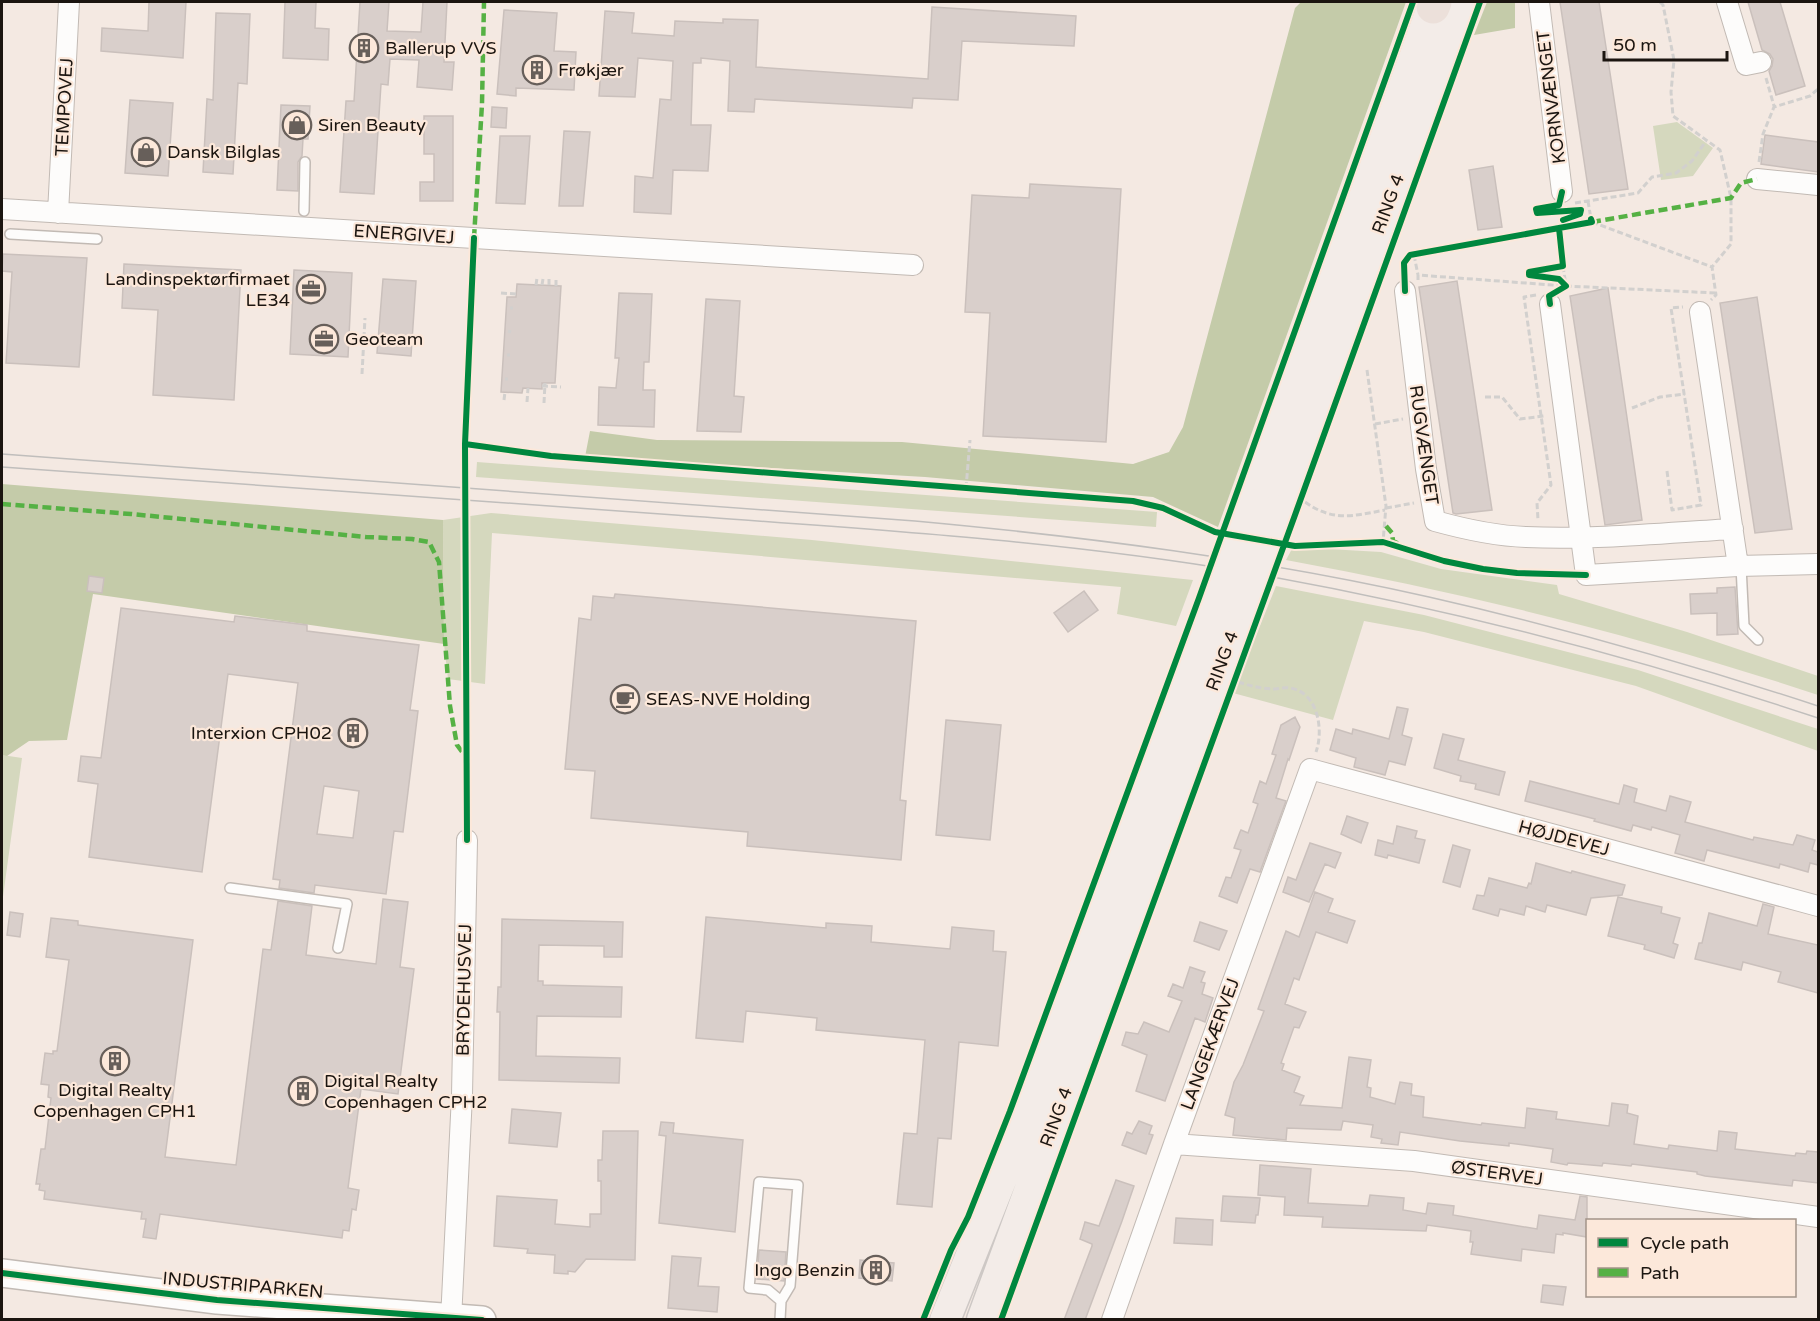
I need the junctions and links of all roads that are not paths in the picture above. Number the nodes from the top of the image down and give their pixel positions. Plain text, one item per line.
1 (69, 2) edge
2 (1539, 2) edge
3 (1727, 2) edge
4 (1441, 3) edge
5 (1761, 62) dead end
6 (305, 162) dead end
7 (1757, 179) road end
8 (1818, 185) edge
9 (1562, 192) dead end
10 (2, 209) edge
11 (304, 211) dead end
12 (58, 213) junction
13 (10, 234) dead end
14 (97, 239) dead end
15 (913, 265) dead end
16 (1405, 288) road end
17 (1553, 299) road end
18 (1695, 309) road end
19 (1733, 529) junction
20 (1582, 538) junction
21 (1818, 564) edge
22 (1739, 566) junction
23 (1230, 603) junction
24 (1758, 640) dead end
25 (1310, 769) joint
26 (467, 840) dead end
27 (230, 888) dead end
28 (1818, 906) edge
29 (338, 948) dead end
30 (1174, 1144) junction
31 (1818, 1217) edge
32 (2, 1273) edge
33 (781, 1301) junction
34 (451, 1318) edge
35 (482, 1320) edge
36 (780, 1320) edge
37 (945, 1320) edge
38 (982, 1320) edge
39 (1112, 1320) edge

1 - 12 street, TEMPOVEJ
2 - 9 street, KORNVÆNGET
3 - 5 street
4 - 23 main road, RING 4, bridge
6 - 11 lane
7 - 8 street
10 - 12 street, ENERGIVEJ
12 - 15 street, ENERGIVEJ
13 - 14 lane
16 - 20 street, RUGVÆNGET
17 - 20 street
18 - 19 street
19 - 20 street, RUGVÆNGET
19 - 22 street
20 - 22 street
21 - 22 street
22 - 24 lane
23 - 37 main road, RING 4
23 - 38 main road, RING 4
25 - 28 street, HØJDEVEJ
25 - 30 street, LANGEKÆRVEJ
26 - 34 street, BRYDEHUSVEJ
27 - 29 lane
30 - 31 street, ØSTERVEJ
30 - 39 street, LANGEKÆRVEJ
32 - 34 street, INDUSTRIPARKEN
33 - 33 lane
33 - 36 lane
34 - 35 street, INDUSTRIPARKEN

